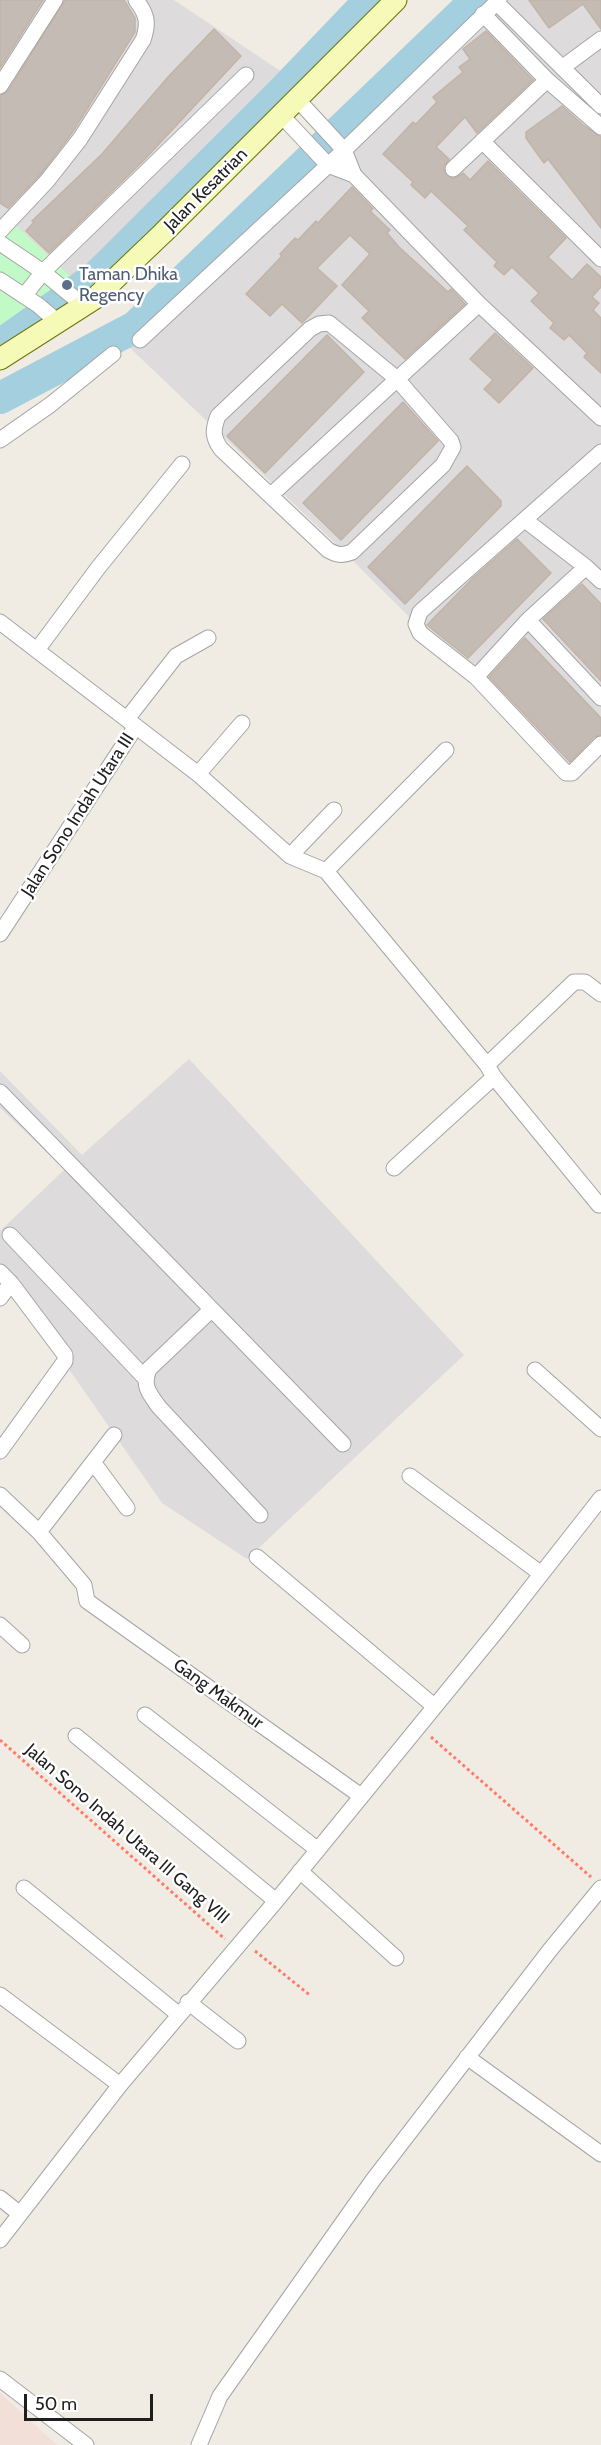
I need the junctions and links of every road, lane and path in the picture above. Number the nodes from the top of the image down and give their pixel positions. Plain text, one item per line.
1 (55, 0) edge
2 (136, 0) edge
3 (396, 0) edge
4 (498, 1) edge
5 (483, 14) junction
6 (601, 39) edge
7 (563, 67) junction
8 (246, 75) dead end
9 (547, 80) junction
10 (0, 86) edge
11 (301, 103) junction
12 (601, 106) edge
13 (286, 120) junction
14 (601, 127) edge
15 (482, 141) junction
16 (340, 144) junction
17 (324, 160) junction
18 (453, 169) dead end
19 (354, 175) junction
20 (0, 231) edge
21 (0, 243) edge
22 (601, 259) edge
23 (43, 272) junction
24 (0, 280) edge
25 (24, 296) junction
26 (80, 302) junction
27 (478, 304) junction
28 (56, 320) junction
29 (140, 340) dead end
30 (113, 354) dead end
31 (0, 359) edge
32 (396, 378) junction
33 (601, 418) edge
34 (0, 440) edge
35 (601, 452) edge
36 (182, 464) dead end
37 (271, 495) junction
38 (525, 520) junction
39 (586, 567) junction
40 (601, 581) edge
41 (528, 620) junction
42 (0, 622) edge
43 (208, 638) dead end
44 (37, 650) junction
45 (476, 677) junction
46 (601, 698) edge
47 (131, 722) junction
48 (242, 723) dead end
49 (601, 744) edge
50 (446, 750) dead end
51 (198, 774) junction
52 (334, 810) dead end
53 (290, 856) junction
54 (326, 872) junction
55 (0, 934) edge
56 (601, 994) edge
57 (491, 1071) junction
58 (0, 1092) edge
59 (394, 1168) dead end
60 (599, 1205) dead end
61 (10, 1235) dead end
62 (6, 1277) edge
63 (0, 1298) edge
64 (212, 1310) junction
65 (535, 1370) dead end
66 (145, 1378) junction
67 (601, 1429) edge
68 (114, 1435) dead end
69 (343, 1444) dead end
70 (0, 1451) edge
71 (93, 1462) junction
72 (410, 1476) dead end
73 (0, 1495) edge
74 (601, 1498) edge
75 (126, 1508) dead end
76 (260, 1515) dead end
77 (39, 1532) junction
78 (257, 1557) dead end
79 (540, 1573) junction
80 (0, 1625) edge
81 (22, 1645) dead end
82 (434, 1706) junction
83 (145, 1716) dead end
84 (418, 1726) junction
85 (76, 1736) dead end
86 (0, 1740) edge
87 (362, 1796) junction
88 (318, 1850) junction
89 (300, 1871) junction
90 (597, 1883) edge
91 (24, 1888) dead end
92 (276, 1901) junction
93 (239, 1944) junction
94 (396, 1958) dead end
95 (0, 1995) edge
96 (311, 1996) dead end
97 (183, 2008) junction
98 (238, 2042) dead end
99 (467, 2057) junction
100 (120, 2085) junction
101 (601, 2154) edge
102 (0, 2198) edge
103 (21, 2214) junction
104 (0, 2238) edge
105 (0, 2379) edge
106 (86, 2445) edge
107 (199, 2445) edge

1 - 10 street
2 - 20 street
3 - 11 street, Jalan Kesatrian
4 - 5 street
4 - 7 street
5 - 9 street
5 - 16 street
6 - 7 street
7 - 12 street
8 - 23 street
9 - 14 street
9 - 15 street
11 - 13 street, Jalan Kesatrian
11 - 16 street
13 - 17 street
13 - 26 street, Jalan Kesatrian
15 - 18 street
15 - 22 street
16 - 17 street
16 - 19 street
17 - 19 street
17 - 29 street
19 - 27 street
21 - 23 street
23 - 25 street
23 - 26 street
24 - 25 street
25 - 28 street
26 - 28 street, Jalan Kesatrian
27 - 32 street
27 - 33 street
28 - 31 street, Jalan Kesatrian
30 - 34 street
32 - 37 street
32 - 37 street
32 - 37 street
35 - 38 street
36 - 44 street
38 - 39 street
38 - 45 street
39 - 40 street
39 - 41 street
41 - 45 street
41 - 46 street
42 - 44 street
43 - 47 street, Jalan Sono Indah Utara III
44 - 47 street
45 - 49 street
47 - 51 street
47 - 55 street, Jalan Sono Indah Utara III
48 - 51 street
50 - 54 street
51 - 53 street
52 - 53 street
53 - 54 street
54 - 57 street
56 - 57 street
57 - 59 street
57 - 60 street
58 - 64 street
61 - 66 street
62 - 63 street
62 - 70 street
64 - 66 street
64 - 69 street
65 - 67 street
66 - 76 street
68 - 71 street
71 - 75 street
71 - 77 street
72 - 79 street
73 - 77 street, Gang Makmur
74 - 79 street
77 - 87 street, Gang Makmur
78 - 82 street
79 - 82 street
80 - 81 street
82 - 84 street
83 - 88 street
84 - 87 street
84 - 90 path
85 - 92 street
86 - 93 path, Jalan Sono Indah Utara III Gang VIII
87 - 88 street
88 - 89 street
89 - 92 street
89 - 94 street
90 - 99 street
91 - 97 street
92 - 93 street
93 - 96 path, Jalan Sono Indah Utara III Gang VIII
93 - 97 street
95 - 100 street
97 - 98 street
97 - 100 street
99 - 101 street
99 - 107 street
100 - 103 street
102 - 103 street
103 - 104 street
105 - 106 street

